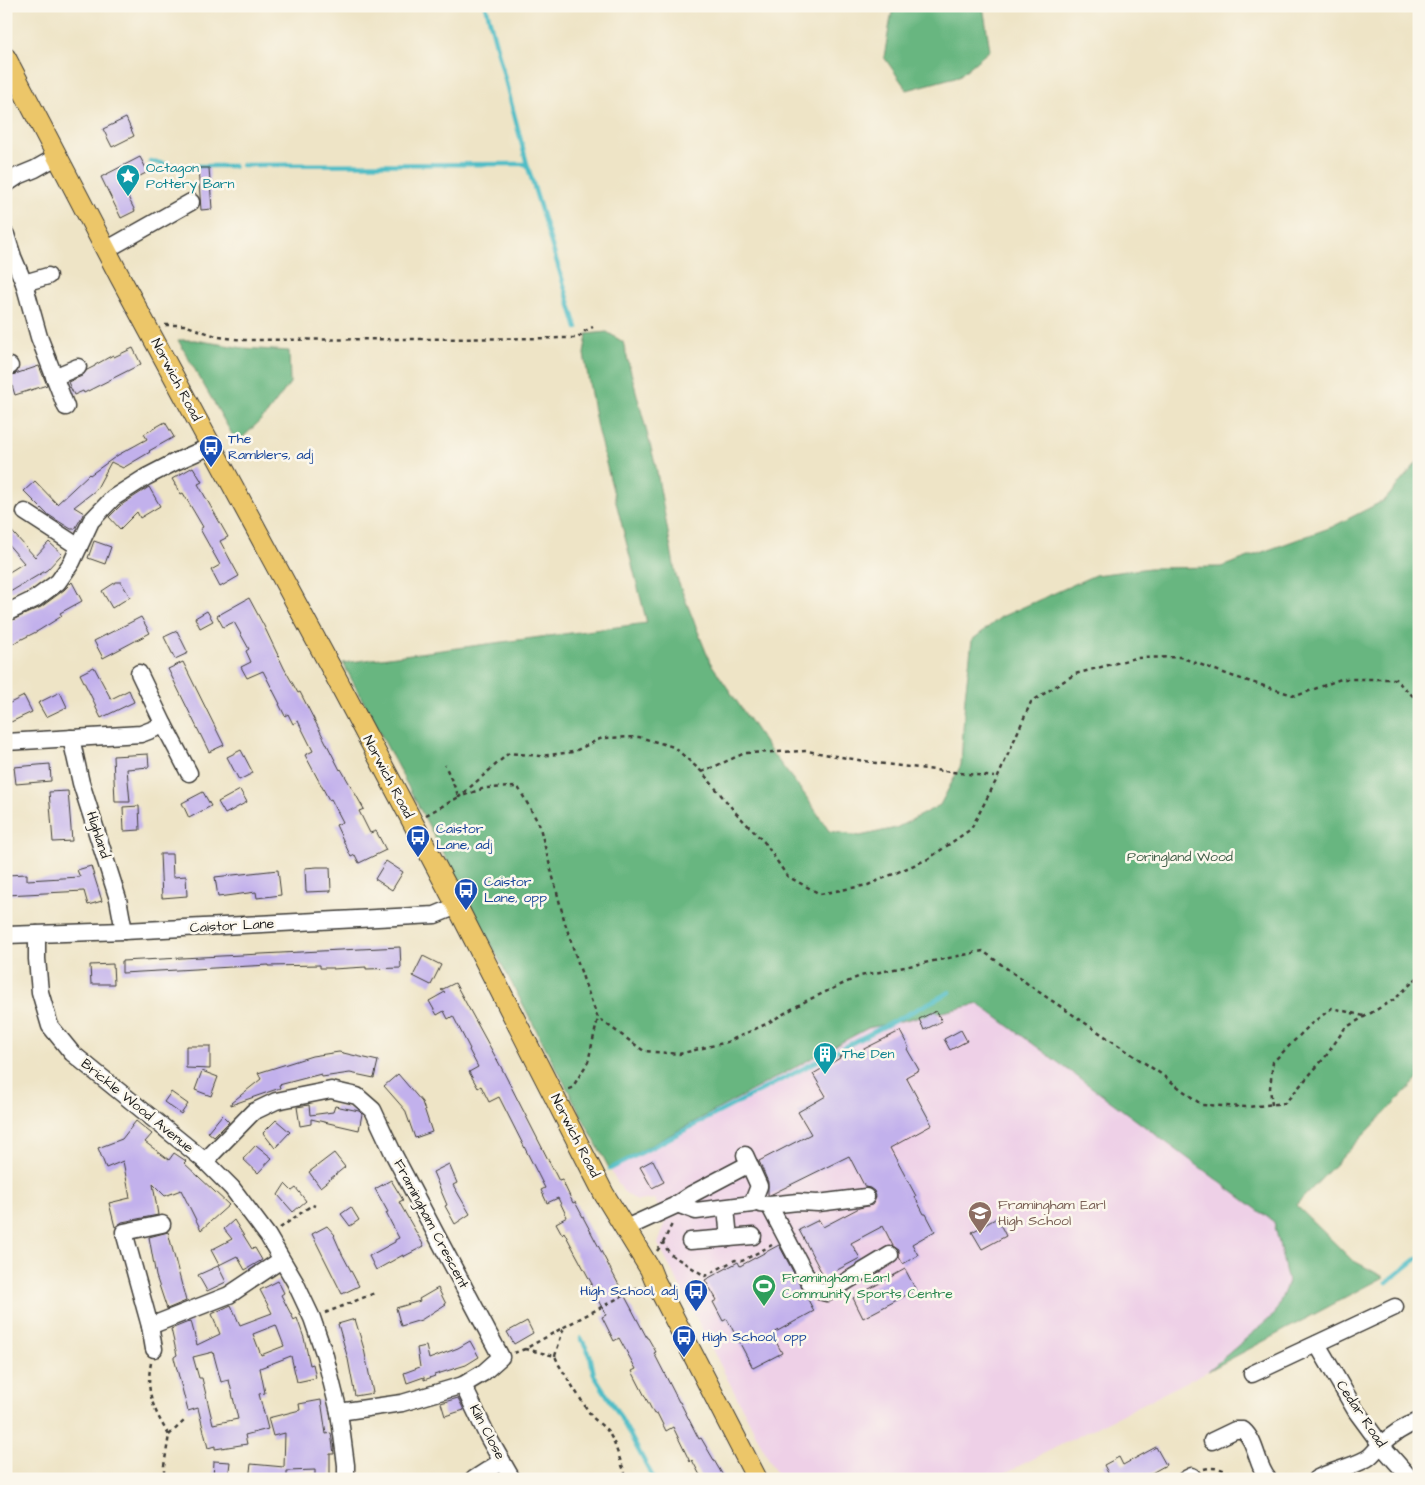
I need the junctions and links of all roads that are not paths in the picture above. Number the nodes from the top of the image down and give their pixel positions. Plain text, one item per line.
1 (6, 58) edge
2 (58, 156) junction
3 (6, 184) edge
4 (191, 202) dead end
5 (6, 235) edge
6 (106, 250) junction
7 (10, 258) edge
8 (48, 276) dead end
9 (24, 283) junction
10 (78, 367) dead end
11 (54, 377) junction
12 (66, 407) dead end
13 (211, 446) junction
14 (25, 512) dead end
15 (79, 547) junction
16 (6, 613) edge
17 (139, 673) dead end
18 (164, 725) junction
19 (71, 738) junction
20 (6, 742) edge
21 (189, 772) dead end
22 (457, 906) junction
23 (124, 932) junction
24 (37, 934) junction
25 (6, 935) edge
26 (205, 1161) junction
27 (866, 1197) dead end
28 (677, 1204) junction
29 (752, 1204) junction
30 (769, 1205) junction
31 (726, 1208) junction
32 (162, 1224) dead end
33 (626, 1228) junction
34 (753, 1236) dead end
35 (729, 1238) junction
36 (690, 1241) dead end
37 (890, 1255) dead end
38 (281, 1260) junction
39 (1396, 1307) dead end
40 (150, 1326) junction
41 (1317, 1344) junction
42 (154, 1349) road end
43 (1252, 1374) dead end
44 (463, 1385) junction
45 (339, 1412) junction
46 (1419, 1421) edge
47 (1212, 1441) dead end
48 (1380, 1445) junction
49 (502, 1461) junction
50 (346, 1479) edge
51 (474, 1479) edge
52 (512, 1479) edge
53 (757, 1479) edge
54 (1268, 1479) edge
55 (1316, 1479) edge
56 (1411, 1479) edge

1 - 2 main road, Norwich Road
2 - 3 street
2 - 6 main road, Norwich Road
4 - 6 street
5 - 7 street
6 - 13 main road, Norwich Road
7 - 9 street
8 - 9 street
9 - 11 street
10 - 11 street
11 - 12 street
13 - 15 street
13 - 22 main road, Norwich Road
14 - 15 street
15 - 16 street
17 - 18 street
18 - 19 street
18 - 21 street
19 - 20 street
19 - 23 street, Highland
22 - 23 street, Caistor Lane
22 - 33 main road, Norwich Road
23 - 24 street, Caistor Lane
24 - 25 street, Caistor Lane
24 - 26 street, Brickle Wood Avenue
26 - 38 street, Brickle Wood Avenue
26 - 44 street, Framingham Crescent
27 - 30 street
28 - 29 street
28 - 31 street
28 - 33 street
29 - 30 street
29 - 31 street
30 - 37 street
31 - 35 street
32 - 40 street
33 - 53 main road, Norwich Road
34 - 35 street
35 - 36 street
38 - 40 street
38 - 45 street, Brickle Wood Avenue
39 - 41 street
40 - 42 street
41 - 43 street
41 - 48 street, Cedar Road
44 - 45 street
44 - 49 street, Kiln Close
45 - 50 street, Brickle Wood Avenue
46 - 48 street
47 - 54 street
48 - 55 street
48 - 56 street, Cedar Road
49 - 51 street
49 - 52 street, Kiln Close

